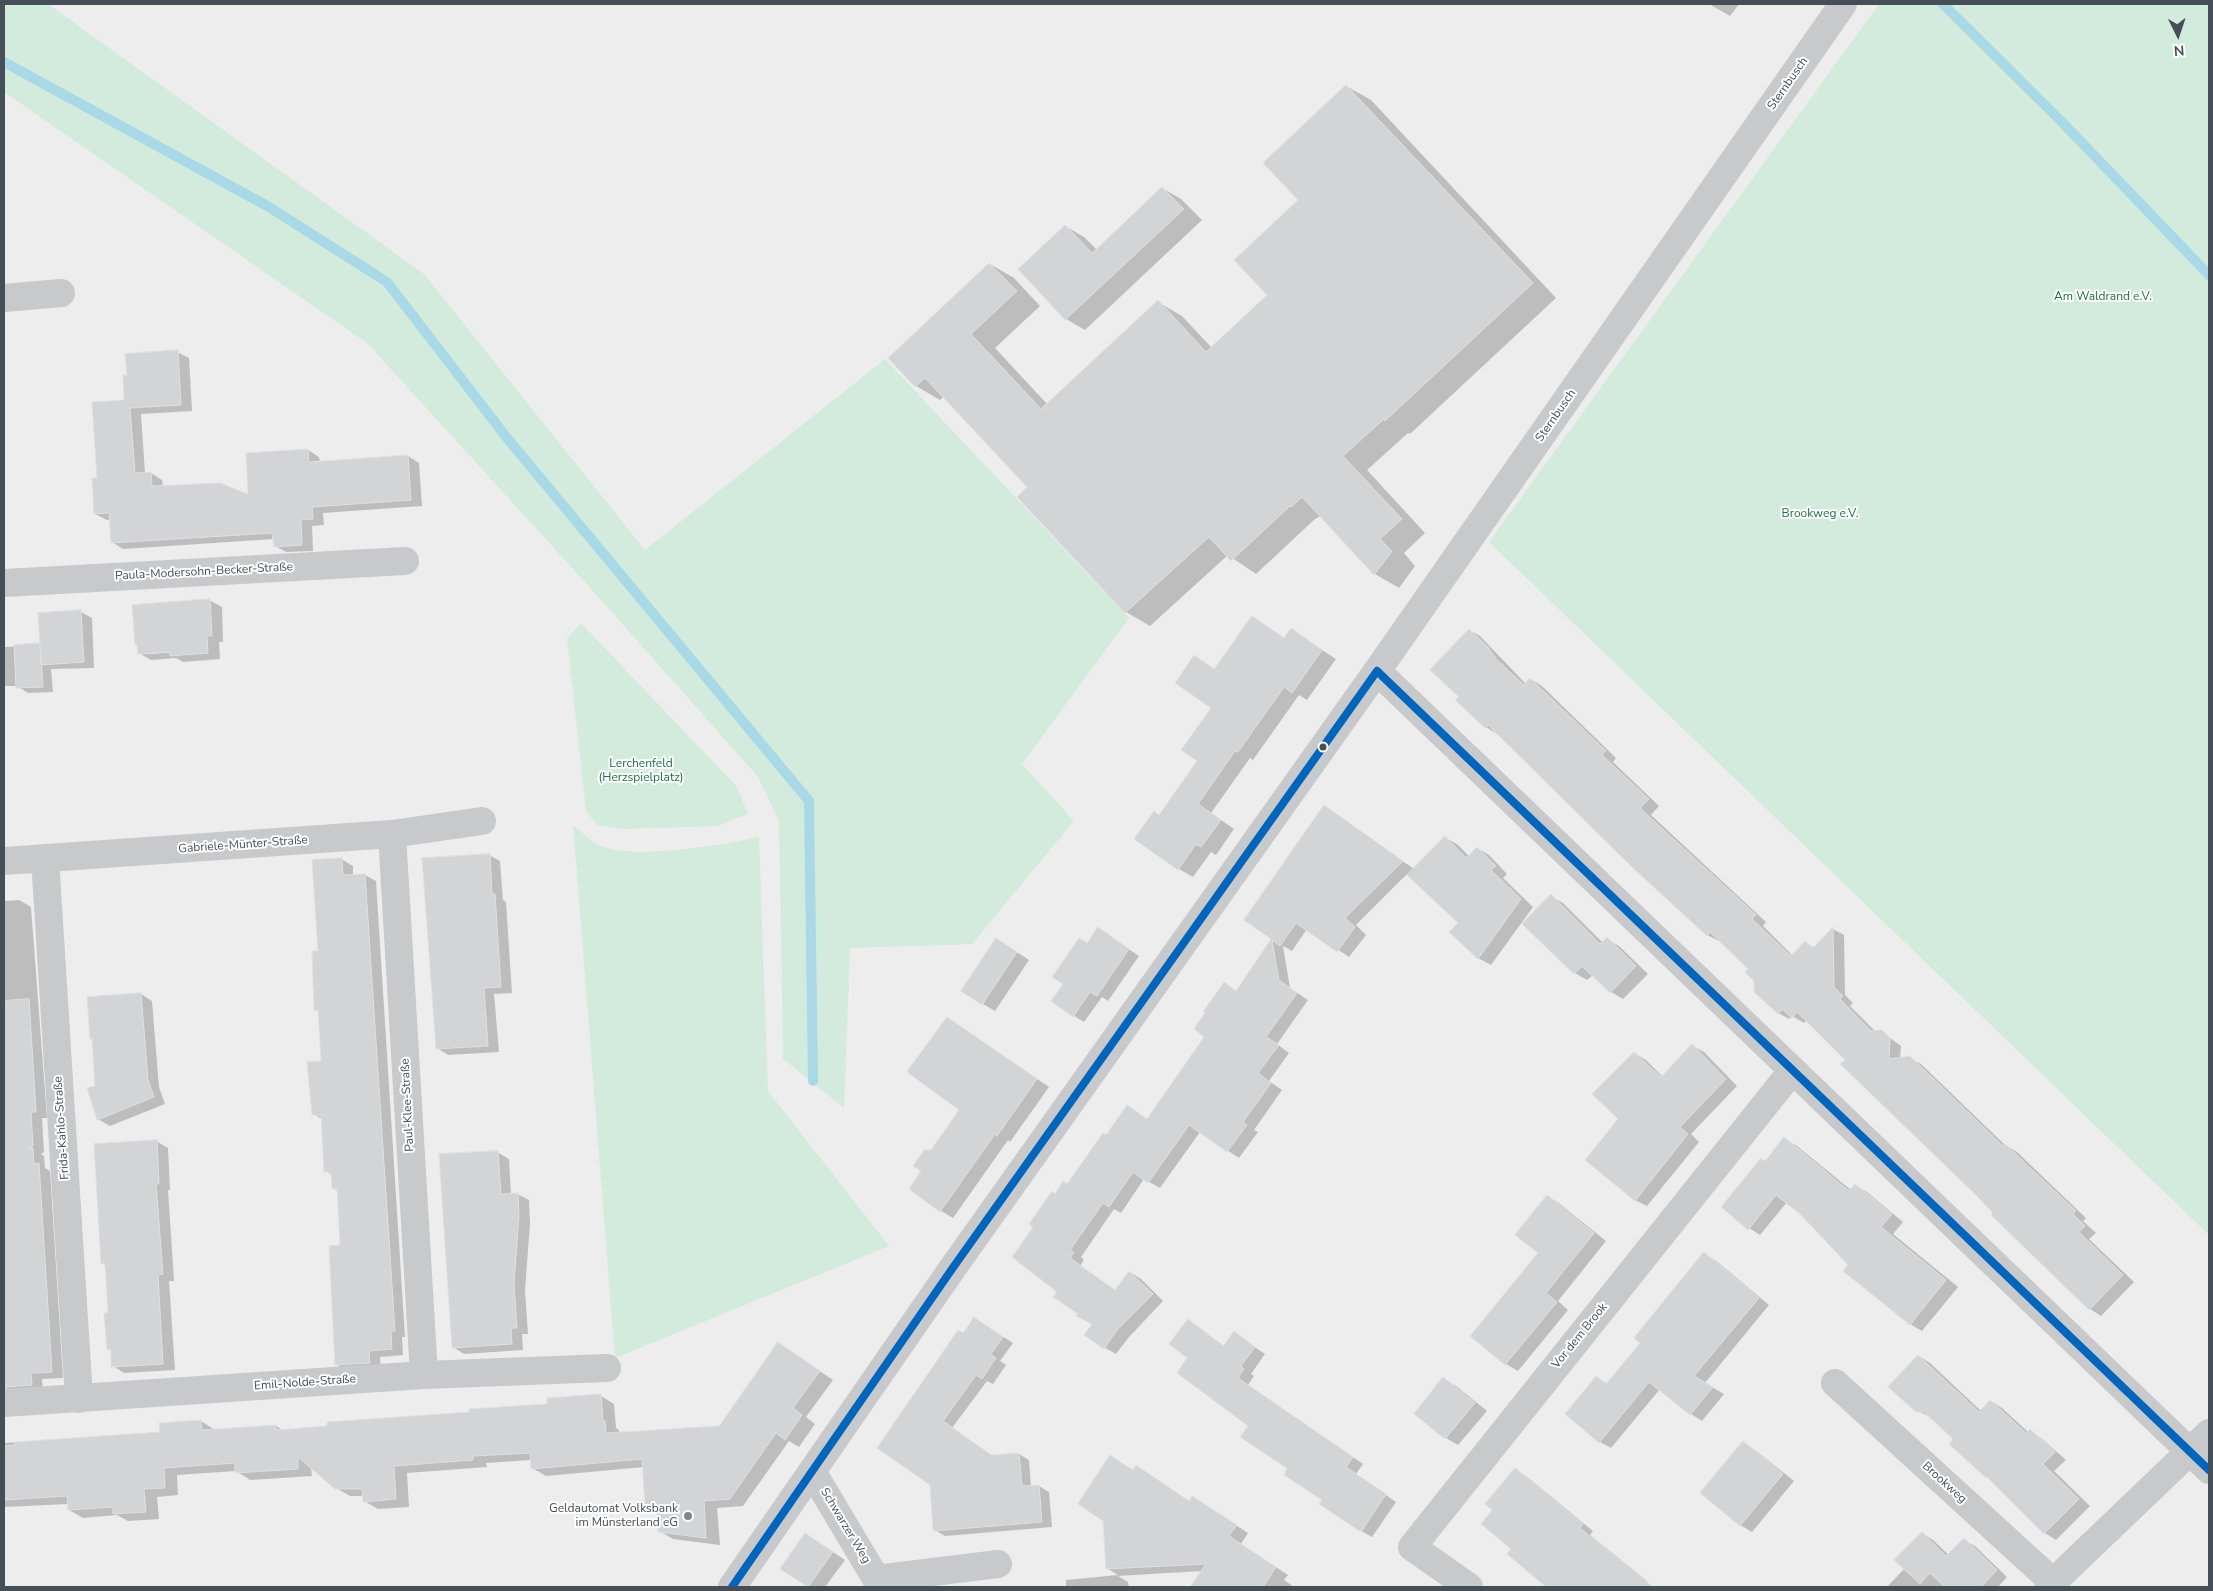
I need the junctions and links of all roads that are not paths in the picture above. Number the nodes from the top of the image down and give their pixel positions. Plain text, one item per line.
1 (1843, 4) edge
2 (61, 293) dead end
3 (4, 298) edge
4 (405, 561) dead end
5 (4, 582) edge
6 (1377, 671) junction
7 (482, 821) dead end
8 (392, 834) junction
9 (45, 858) junction
10 (4, 861) edge
11 (1792, 1071) junction
12 (607, 1368) dead end
13 (424, 1376) junction
14 (1834, 1383) dead end
15 (79, 1398) junction
16 (4, 1403) edge
17 (2209, 1432) edge
18 (2190, 1451) junction
19 (2209, 1470) edge
20 (813, 1473) junction
21 (998, 1564) dead end
22 (879, 1583) edge
23 (2051, 1585) edge
24 (732, 1587) edge
25 (1469, 1587) edge

1 - 6 street, Sternbusch
2 - 3 street
4 - 5 street, Paula-Modersohn-Becker-Straße
6 - 11 street
6 - 20 street, Sternbusch
7 - 8 street, Gabriele-Münter-Straße
8 - 9 street, Gabriele-Münter-Straße
8 - 13 street, Paul-Klee-Straße
9 - 10 street, Gabriele-Münter-Straße
9 - 15 street, Frida-Kahlo-Straße
11 - 18 street
11 - 25 street, Vor dem Brook
12 - 13 street, Emil-Nolde-Straße
13 - 15 street, Emil-Nolde-Straße
14 - 23 street, Brookweg
15 - 16 street, Emil-Nolde-Straße
17 - 18 street, Brookweg
18 - 19 street
18 - 23 street, Brookweg
20 - 22 street, Schwarzer Weg
20 - 24 street, Sternbusch
21 - 22 street, Schwarzer Weg

